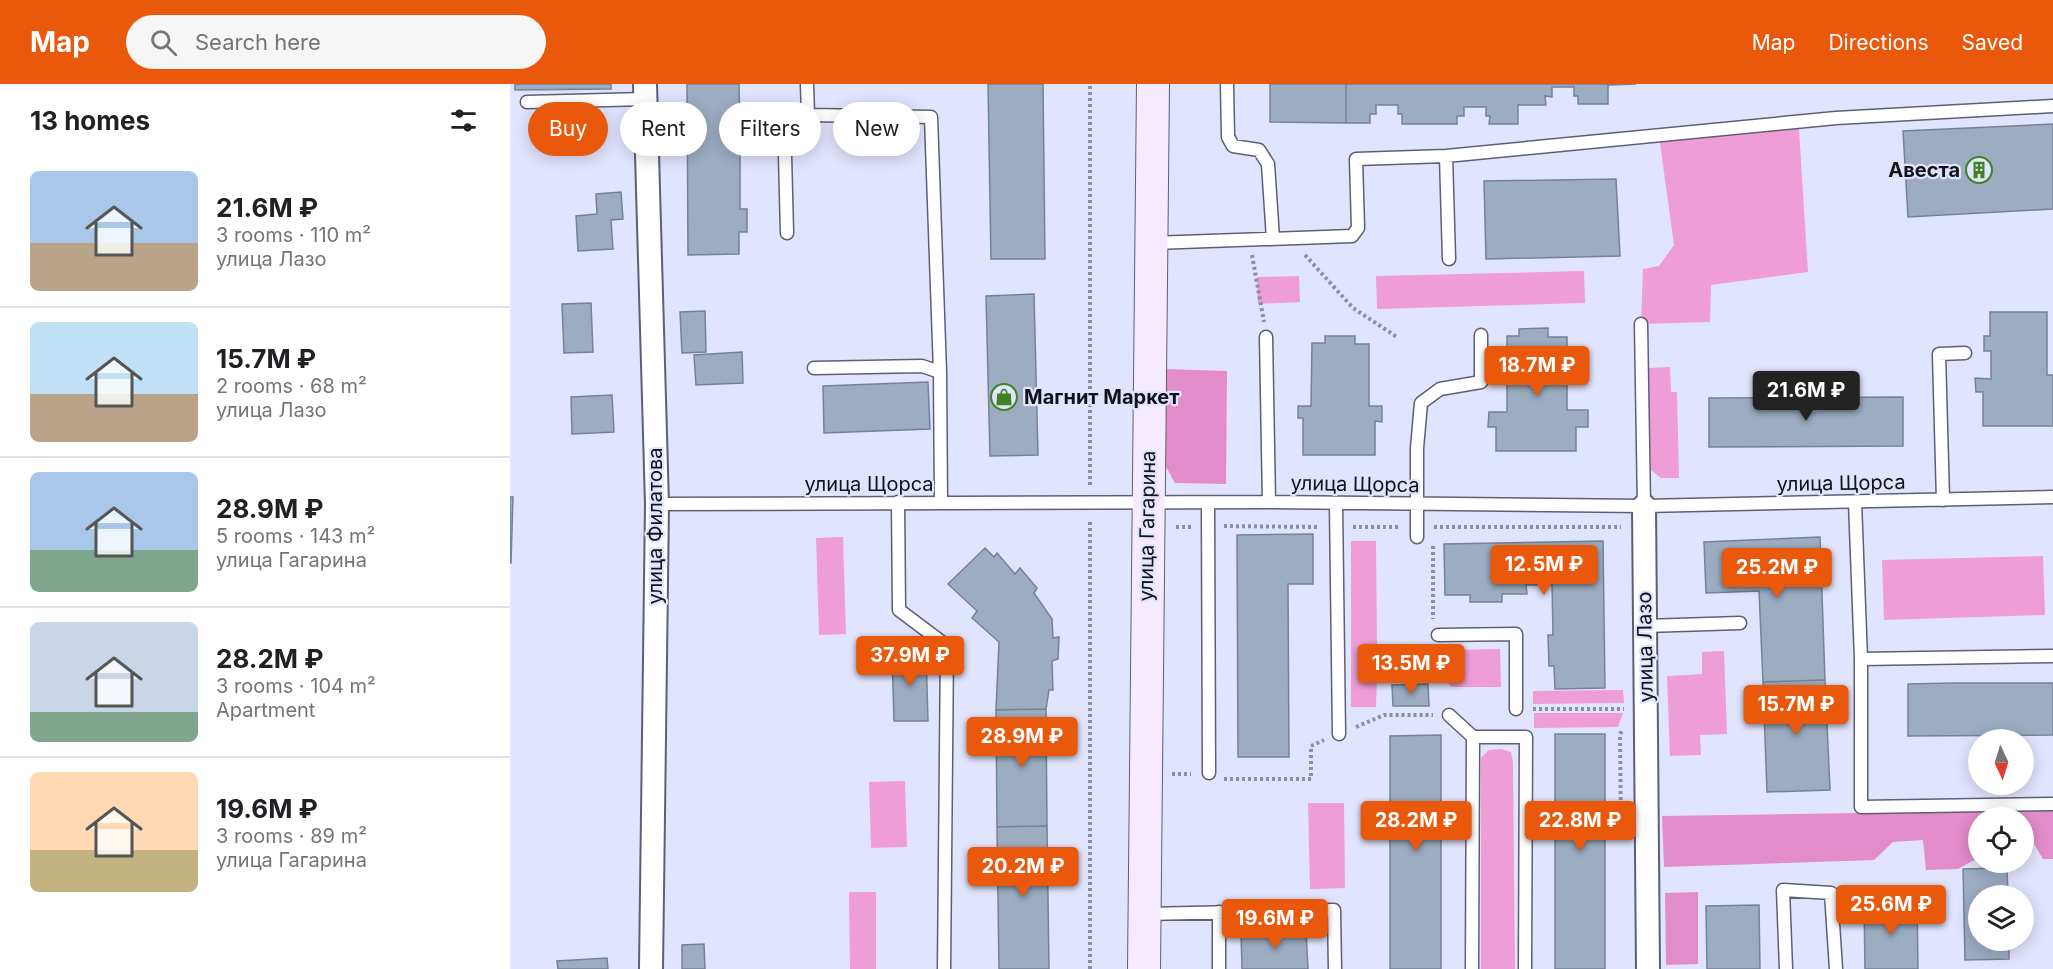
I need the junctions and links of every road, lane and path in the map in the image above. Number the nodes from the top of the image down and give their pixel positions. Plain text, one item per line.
1 (807, 84) edge
2 (1090, 84) edge
3 (1153, 84) edge
4 (1227, 84) edge
5 (646, 92) edge
6 (527, 102) dead end
7 (808, 102) edge
8 (2053, 106) edge
9 (821, 115) edge
10 (785, 156) edge
11 (1446, 156) junction
12 (787, 233) dead end
13 (1273, 238) junction
14 (1290, 238) junction
15 (1249, 240) junction
16 (1151, 243) junction
17 (1449, 259) dead end
18 (1641, 324) dead end
19 (1480, 335) dead end
20 (1266, 337) joint
21 (1397, 337) dead end
22 (1965, 353) dead end
23 (814, 368) dead end
24 (940, 372) junction
25 (2053, 497) edge
26 (1943, 500) junction
27 (898, 502) junction
28 (1269, 502) junction
29 (1855, 502) junction
30 (941, 503) junction
31 (1090, 503) junction
32 (1148, 503) junction
33 (1208, 503) junction
34 (657, 504) junction
35 (1336, 504) junction
36 (1417, 505) junction
37 (1644, 506) junction
38 (1208, 526) junction
39 (1166, 527) dead end
40 (1336, 527) junction
41 (1433, 527) dead end
42 (1628, 527) dead end
43 (1417, 532) joint
44 (1740, 623) dead end
45 (1645, 626) junction
46 (1438, 635) dead end
47 (2053, 656) edge
48 (1861, 659) junction
49 (1522, 709) joint
50 (1449, 715) joint
51 (1627, 717) dead end
52 (1623, 726) dead end
53 (1339, 734) junction
54 (1473, 737) junction
55 (1209, 773) joint
56 (2053, 804) edge
57 (1621, 840) dead end
58 (1219, 912) junction
59 (1144, 914) junction
60 (651, 969) edge
61 (944, 969) edge
62 (1090, 969) edge
63 (1144, 969) edge
64 (1219, 969) edge
65 (1335, 969) edge
66 (1472, 969) edge
67 (1525, 969) edge
68 (1648, 969) edge
69 (1786, 969) edge
70 (1836, 969) edge

1 - 7 lane
2 - 31 path
3 - 16 main road, улица Гагарина
4 - 13 lane
5 - 6 lane
5 - 34 street, улица Филатова
8 - 11 lane
9 - 24 lane
10 - 12 lane
11 - 14 lane
11 - 17 lane
13 - 14 lane
13 - 15 lane
14 - 21 path
15 - 16 lane
15 - 20 path
16 - 32 main road, улица Гагарина
18 - 37 lane, улица Лазо
19 - 36 lane
20 - 28 lane
22 - 26 lane
23 - 24 lane
24 - 30 lane
25 - 26 lane, улица Щорса
26 - 29 lane, улица Щорса
27 - 30 lane, улица Щорса
27 - 34 lane, улица Щорса
27 - 61 lane
28 - 33 lane, улица Щорса
28 - 35 lane, улица Щорса
29 - 37 lane, улица Щорса
29 - 48 lane
30 - 31 lane, улица Щорса
31 - 32 lane, улица Щорса
31 - 62 path
32 - 33 lane, улица Щорса
32 - 59 main road, улица Гагарина
33 - 38 lane
34 - 60 street, улица Филатова
35 - 36 lane, улица Щорса
35 - 40 lane
36 - 37 lane, улица Щорса
36 - 43 lane
37 - 45 street, улица Лазо
38 - 39 path
38 - 40 path
38 - 55 lane
40 - 43 path
40 - 53 lane
41 - 42 path
44 - 45 lane
45 - 68 street, улица Лазо
46 - 49 lane
47 - 48 lane
48 - 56 lane
49 - 51 path
50 - 53 path
50 - 54 lane
52 - 57 path
53 - 55 path
54 - 66 lane
54 - 67 lane
58 - 59 lane
58 - 64 lane
58 - 65 lane
59 - 63 main road, улица Гагарина
69 - 70 lane

